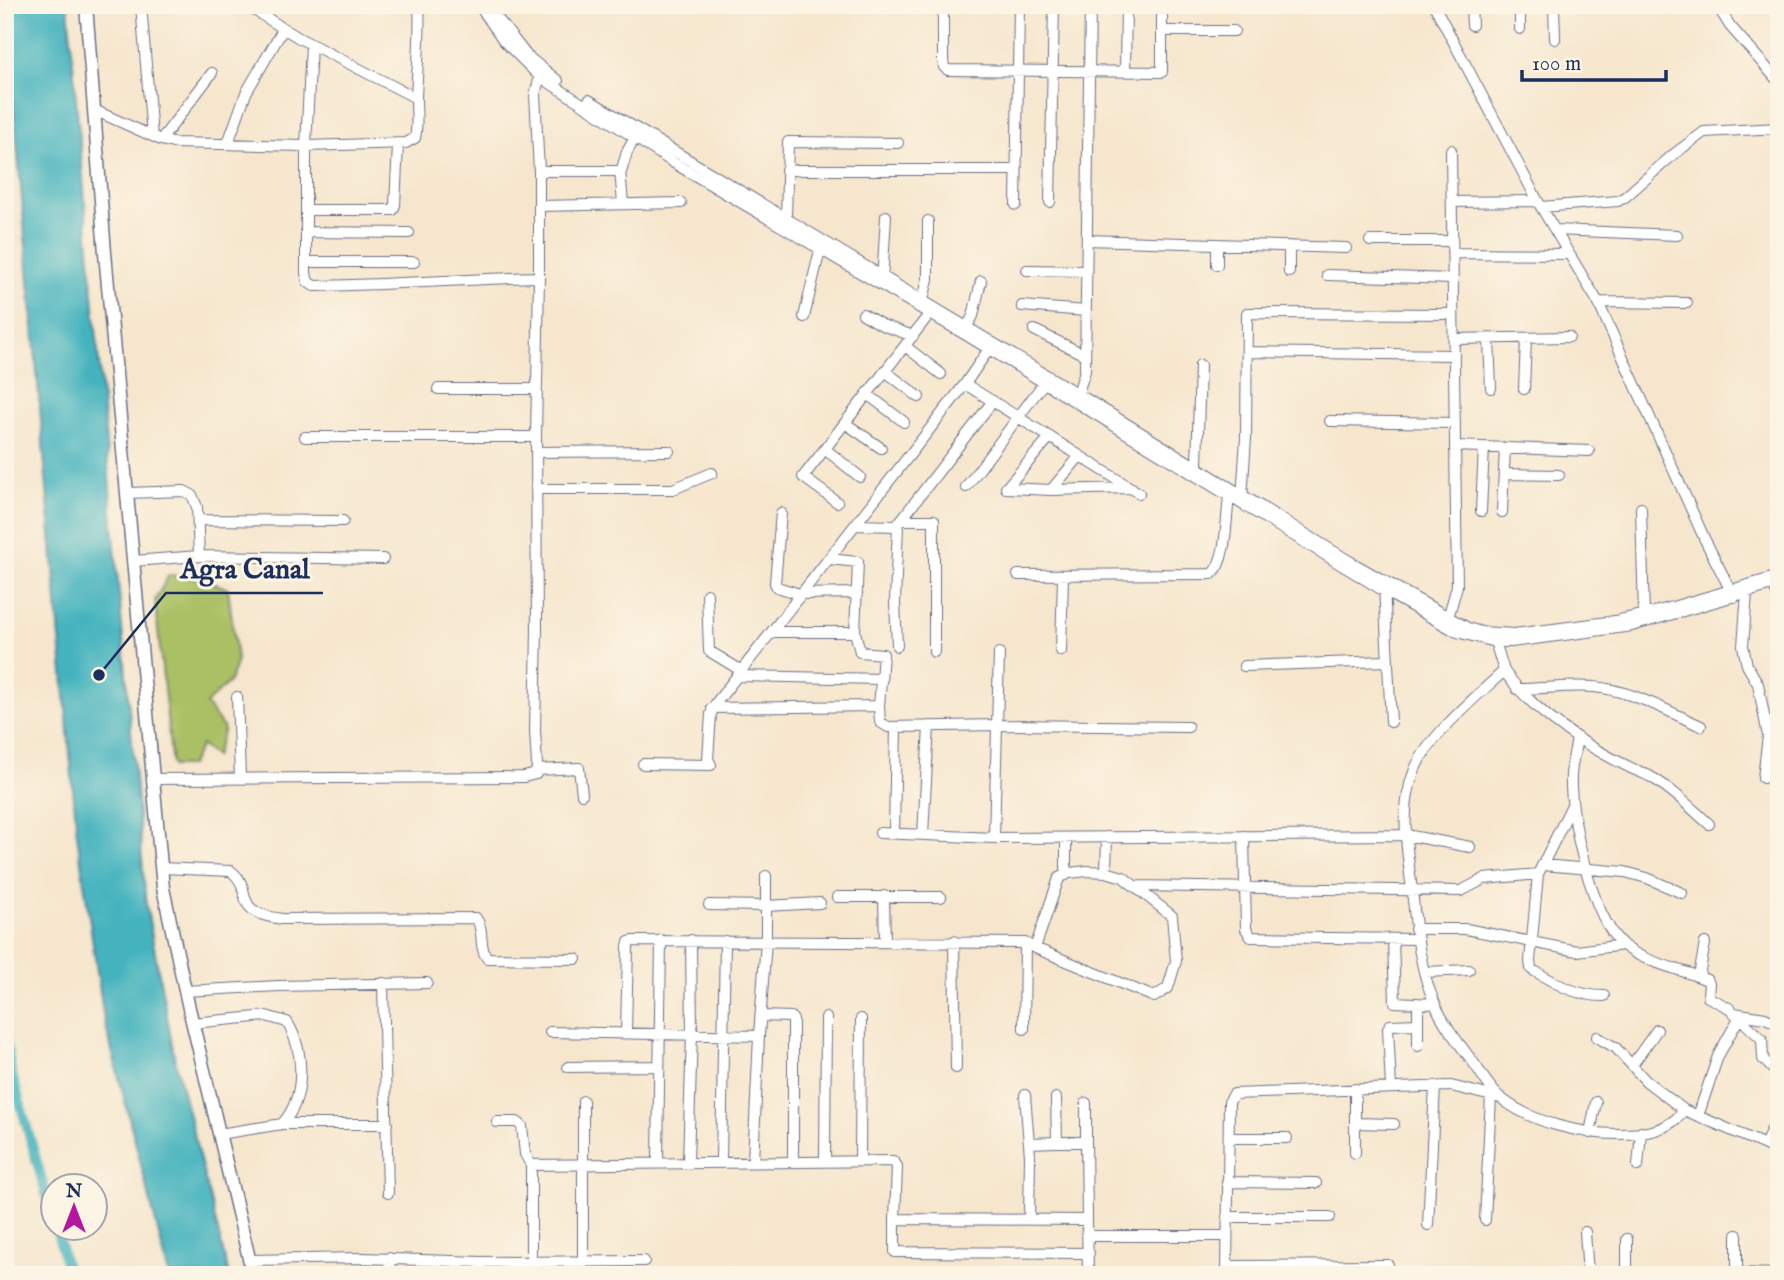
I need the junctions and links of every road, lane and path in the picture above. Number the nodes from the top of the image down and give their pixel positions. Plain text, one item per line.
1 (86, 5) edge
2 (141, 5) edge
3 (246, 5) edge
4 (419, 5) edge
5 (479, 5) edge
6 (487, 5) edge
7 (943, 5) edge
8 (1018, 5) edge
9 (1054, 5) edge
10 (1090, 5) edge
11 (1126, 5) edge
12 (1162, 5) edge
13 (1434, 5) edge
14 (1471, 5) edge
15 (1520, 5) edge
16 (1554, 5) edge
17 (1776, 5) edge
18 (1717, 6) edge
19 (1472, 25) dead end
20 (283, 29) junction
21 (1520, 29) dead end
22 (1162, 31) junction
23 (1234, 31) dead end
24 (1555, 39) dead end
25 (311, 45) junction
26 (1017, 71) junction
27 (1053, 71) junction
28 (1089, 71) junction
29 (1125, 71) junction
30 (212, 73) dead end
31 (541, 73) junction
32 (1779, 82) edge
33 (416, 98) junction
34 (94, 110) junction
35 (1779, 128) edge
36 (637, 134) junction
37 (157, 138) junction
38 (228, 143) junction
39 (898, 143) dead end
40 (398, 145) junction
41 (306, 146) junction
42 (1451, 150) dead end
43 (786, 170) junction
44 (1016, 170) junction
45 (539, 171) junction
46 (621, 172) junction
47 (1051, 202) dead end
48 (1452, 202) junction
49 (623, 203) junction
50 (681, 203) dead end
51 (1540, 204) junction
52 (1016, 205) dead end
53 (539, 206) junction
54 (306, 210) junction
55 (886, 216) dead end
56 (778, 218) junction
57 (928, 221) dead end
58 (1555, 230) junction
59 (306, 232) junction
60 (409, 233) dead end
61 (1677, 235) dead end
62 (1087, 240) junction
63 (1452, 240) junction
64 (1370, 241) dead end
65 (1217, 244) junction
66 (1289, 246) junction
67 (1346, 248) dead end
68 (825, 249) junction
69 (1452, 253) junction
70 (1569, 254) junction
71 (306, 262) junction
72 (414, 262) dead end
73 (1217, 265) dead end
74 (1027, 270) dead end
75 (1086, 271) junction
76 (1289, 272) dead end
77 (1327, 275) dead end
78 (539, 277) junction
79 (1453, 279) junction
80 (981, 281) dead end
81 (882, 282) junction
82 (923, 300) junction
83 (1598, 302) junction
84 (1687, 303) dead end
85 (1023, 306) dead end
86 (932, 311) junction
87 (1086, 311) junction
88 (863, 314) dead end
89 (1453, 314) junction
90 (804, 317) dead end
91 (965, 330) junction
92 (1034, 330) dead end
93 (913, 336) junction
94 (1569, 337) dead end
95 (1454, 339) junction
96 (1489, 339) junction
97 (1526, 339) junction
98 (905, 346) junction
99 (991, 346) junction
100 (1248, 352) junction
101 (1085, 355) junction
102 (1454, 355) junction
103 (1200, 365) dead end
104 (885, 371) junction
105 (941, 374) dead end
106 (965, 384) junction
107 (1043, 384) junction
108 (1491, 388) dead end
109 (438, 389) dead end
110 (537, 389) junction
111 (1524, 390) dead end
112 (867, 394) junction
113 (919, 397) dead end
114 (1076, 398) junction
115 (993, 401) junction
116 (1018, 417) junction
117 (1330, 421) dead end
118 (904, 422) dead end
119 (845, 423) junction
120 (1455, 423) junction
121 (305, 437) dead end
122 (536, 437) junction
123 (1050, 437) junction
124 (1455, 446) junction
125 (1484, 447) junction
126 (881, 448) dead end
127 (1505, 448) junction
128 (825, 449) junction
129 (669, 451) dead end
130 (1589, 451) dead end
131 (536, 452) junction
132 (1080, 456) junction
133 (1191, 467) junction
134 (712, 473) dead end
135 (1504, 474) junction
136 (1559, 475) dead end
137 (860, 477) dead end
138 (966, 487) dead end
139 (537, 489) junction
140 (1051, 490) junction
141 (127, 493) junction
142 (1229, 497) junction
143 (1242, 500) junction
144 (837, 502) dead end
145 (1641, 508) dead end
146 (1481, 511) dead end
147 (1502, 512) dead end
148 (780, 513) dead end
149 (198, 520) junction
150 (343, 521) dead end
151 (899, 523) junction
152 (855, 525) junction
153 (199, 556) junction
154 (383, 559) dead end
155 (829, 559) junction
156 (133, 561) junction
157 (1018, 575) dead end
158 (1063, 576) junction
159 (1777, 581) edge
160 (1384, 586) junction
161 (856, 593) junction
162 (1747, 593) junction
163 (707, 594) dead end
164 (800, 594) junction
165 (1733, 594) junction
166 (1779, 598) edge
167 (1644, 615) junction
168 (1448, 618) junction
169 (772, 632) junction
170 (855, 632) junction
171 (1494, 638) junction
172 (897, 646) dead end
173 (1061, 651) dead end
174 (934, 652) dead end
175 (999, 653) dead end
176 (1387, 661) junction
177 (1244, 666) dead end
178 (1504, 671) junction
179 (740, 674) junction
180 (882, 679) junction
181 (1517, 689) junction
182 (237, 697) dead end
183 (879, 706) junction
184 (712, 708) junction
185 (1765, 720) junction
186 (1391, 722) dead end
187 (997, 724) junction
188 (1779, 724) edge
189 (929, 726) junction
190 (1700, 726) dead end
191 (896, 727) junction
192 (1188, 727) dead end
193 (1577, 738) junction
194 (643, 764) dead end
195 (537, 770) junction
196 (240, 777) junction
197 (1763, 778) dead end
198 (152, 779) junction
199 (582, 794) dead end
200 (1572, 804) junction
201 (1709, 824) dead end
202 (880, 833) dead end
203 (894, 834) junction
204 (923, 835) junction
205 (1406, 835) junction
206 (1244, 836) junction
207 (1107, 837) junction
208 (994, 838) junction
209 (1066, 838) junction
210 (1470, 847) dead end
211 (161, 868) junction
212 (1586, 869) junction
213 (1541, 870) junction
214 (1106, 872) junction
215 (1066, 875) junction
216 (766, 876) dead end
217 (1135, 886) junction
218 (1245, 886) junction
219 (1412, 892) junction
220 (1682, 893) dead end
221 (884, 896) junction
222 (837, 897) dead end
223 (941, 897) dead end
224 (820, 903) dead end
225 (709, 905) dead end
226 (766, 906) junction
227 (1415, 934) junction
228 (1392, 939) junction
229 (661, 940) junction
230 (691, 940) junction
231 (725, 940) junction
232 (766, 940) junction
233 (954, 941) junction
234 (885, 942) junction
235 (1025, 943) junction
236 (1532, 943) junction
237 (1705, 943) dead end
238 (1623, 945) junction
239 (1035, 948) junction
240 (576, 959) dead end
241 (1469, 970) dead end
242 (1425, 972) junction
243 (1699, 976) junction
244 (383, 983) junction
245 (426, 983) dead end
246 (185, 991) junction
247 (1604, 996) dead end
248 (1418, 1004) junction
249 (1435, 1004) junction
250 (761, 1016) junction
251 (1736, 1016) junction
252 (826, 1018) dead end
253 (861, 1018) dead end
254 (192, 1023) junction
255 (1418, 1024) junction
256 (1779, 1024) edge
257 (1024, 1029) dead end
258 (1657, 1030) dead end
259 (550, 1032) dead end
260 (626, 1034) junction
261 (658, 1034) junction
262 (692, 1034) junction
263 (725, 1034) junction
264 (760, 1036) junction
265 (1597, 1037) dead end
266 (1418, 1046) dead end
267 (1632, 1065) junction
268 (658, 1066) junction
269 (568, 1067) dead end
270 (956, 1068) dead end
271 (1779, 1075) edge
272 (1435, 1086) junction
273 (1391, 1087) junction
274 (1355, 1088) junction
275 (1025, 1095) dead end
276 (1496, 1097) junction
277 (1056, 1098) dead end
278 (583, 1101) dead end
279 (1596, 1102) dead end
280 (1086, 1103) dead end
281 (1684, 1110) junction
282 (1779, 1113) edge
283 (1698, 1116) junction
284 (497, 1122) dead end
285 (1355, 1123) junction
286 (282, 1124) junction
287 (387, 1124) junction
288 (1394, 1124) dead end
289 (1641, 1132) junction
290 (1590, 1133) junction
291 (219, 1134) junction
292 (1229, 1138) junction
293 (1287, 1138) dead end
294 (1057, 1142) junction
295 (1029, 1143) junction
296 (1086, 1143) junction
297 (1765, 1145) junction
298 (1779, 1151) edge
299 (1355, 1153) dead end
300 (721, 1161) junction
301 (753, 1161) junction
302 (793, 1161) junction
303 (825, 1161) junction
304 (860, 1161) junction
305 (658, 1162) junction
306 (688, 1162) junction
307 (584, 1163) junction
308 (531, 1165) junction
309 (1638, 1166) dead end
310 (1227, 1182) junction
311 (1316, 1183) dead end
312 (388, 1193) dead end
313 (1227, 1217) junction
314 (1330, 1217) dead end
315 (895, 1219) junction
316 (1029, 1219) junction
317 (1087, 1220) junction
318 (1486, 1220) dead end
319 (1427, 1225) dead end
320 (1585, 1232) dead end
321 (1737, 1235) dead end
322 (1089, 1236) junction
323 (1227, 1236) junction
324 (1627, 1239) dead end
325 (1089, 1253) junction
326 (389, 1258) junction
327 (249, 1260) junction
328 (530, 1261) junction
329 (583, 1261) junction
330 (644, 1261) dead end
331 (481, 1262) junction
332 (1388, 1265) dead end
333 (1227, 1270) edge
334 (1737, 1274) edge
335 (1779, 1274) edge
336 (253, 1275) edge
337 (390, 1275) edge
338 (481, 1275) edge
339 (531, 1275) edge
340 (1088, 1275) edge
341 (1588, 1275) edge
342 (1627, 1275) edge

1 - 34 street
2 - 37 street
3 - 20 street
4 - 33 street
5 - 31 street
6 - 31 street
7 - 26 street
8 - 26 street
9 - 27 street
10 - 28 street
11 - 29 street
12 - 22 street
13 - 51 street
14 - 19 street
15 - 21 street
16 - 24 street
17 - 18 street
18 - 32 street
20 - 25 street
20 - 38 street
22 - 23 street
22 - 29 street
25 - 33 street
25 - 41 street
26 - 27 street
26 - 44 street
27 - 28 street
27 - 47 street
28 - 29 street
28 - 62 street
30 - 37 street
31 - 36 street
31 - 45 street
33 - 40 street
34 - 37 street
34 - 141 street
35 - 51 street
36 - 46 street
36 - 56 street
37 - 38 street
38 - 41 street
39 - 43 street
40 - 41 street
40 - 54 street
41 - 54 street
42 - 48 street
43 - 44 street
43 - 56 street
44 - 52 street
45 - 46 street
45 - 53 street
46 - 49 street
48 - 51 street
48 - 63 street
49 - 50 street
49 - 53 street
51 - 58 street
53 - 78 street
54 - 59 street
55 - 81 street
56 - 68 street
57 - 82 street
58 - 61 street
58 - 70 street
59 - 60 street
59 - 71 street
62 - 65 street
62 - 75 street
63 - 64 street
63 - 69 street
65 - 66 street
65 - 73 street
66 - 67 street
66 - 76 street
68 - 81 street
68 - 90 street
69 - 70 street
69 - 79 street
70 - 83 street
71 - 72 street
71 - 78 street
74 - 75 street
75 - 87 street
77 - 79 street
78 - 110 street
79 - 89 street
80 - 91 street
81 - 82 street
81 - 86 street
82 - 86 street
83 - 84 street
83 - 165 street
85 - 87 street
86 - 91 street
86 - 93 street
87 - 101 street
88 - 93 street
89 - 95 street
89 - 100 street
91 - 99 street
92 - 101 street
93 - 98 street
94 - 97 street
95 - 96 street
95 - 102 street
96 - 97 street
96 - 108 street
97 - 111 street
98 - 104 street
98 - 105 street
99 - 106 street
99 - 107 street
99 - 114 street
100 - 102 street
100 - 143 street
101 - 114 street
102 - 120 street
103 - 133 street
104 - 112 street
104 - 113 street
106 - 115 street
106 - 152 street
107 - 114 street
107 - 116 street
109 - 110 street
110 - 122 street
112 - 118 street
112 - 119 street
114 - 133 street
115 - 116 street
115 - 151 street
116 - 123 street
116 - 138 street
117 - 120 street
119 - 126 street
119 - 128 street
120 - 124 street
121 - 122 street
122 - 131 street
123 - 132 street
123 - 140 street
124 - 125 street
124 - 168 street
125 - 127 street
125 - 146 street
127 - 130 street
127 - 135 street
128 - 137 street
128 - 144 street
129 - 131 street
131 - 139 street
132 - 140 street
132 - 140 street
133 - 142 street
133 - 143 street
134 - 139 street
135 - 136 street
135 - 147 street
139 - 195 street
141 - 149 street
141 - 156 street
142 - 143 street
142 - 158 street
143 - 160 street
145 - 167 street
148 - 164 street
149 - 150 street
149 - 153 street
151 - 152 street
151 - 172 street
151 - 174 street
152 - 155 street
153 - 154 street
153 - 156 street
155 - 161 street
155 - 164 street
156 - 198 street
157 - 158 street
158 - 173 street
159 - 162 street
159 - 165 street
159 - 166 street
160 - 168 street
160 - 171 street
160 - 176 street
161 - 164 street
161 - 170 street
162 - 165 street
162 - 185 street
163 - 179 street
164 - 169 street
165 - 167 street
165 - 171 street
167 - 171 street
168 - 171 street
169 - 170 street
169 - 179 street
170 - 180 street
171 - 178 street
175 - 187 street
176 - 177 street
176 - 186 street
178 - 181 street
178 - 205 street
179 - 180 street
179 - 184 street
180 - 183 street
181 - 190 street
181 - 193 street
182 - 196 street
183 - 184 street
183 - 191 street
184 - 194 street
185 - 188 street
185 - 197 street
187 - 189 street
187 - 192 street
187 - 208 street
189 - 191 street
189 - 204 street
191 - 203 street
193 - 200 street
193 - 201 street
195 - 196 street
195 - 199 street
196 - 198 street
198 - 211 street
200 - 212 street
200 - 213 street
202 - 203 street
203 - 204 street
204 - 208 street
205 - 206 street
205 - 210 street
205 - 219 street
206 - 207 street
206 - 218 street
207 - 209 street
207 - 214 street
208 - 209 street
209 - 215 street
211 - 240 street
211 - 246 street
212 - 213 street
212 - 220 street
212 - 238 street
213 - 219 street
213 - 236 street
214 - 215 street
214 - 217 street
215 - 239 street
216 - 226 street
217 - 218 street
217 - 239 street
218 - 219 street
218 - 228 street
219 - 227 street
221 - 222 street
221 - 223 street
221 - 234 street
224 - 226 street
225 - 226 street
226 - 232 street
227 - 228 street
227 - 236 street
227 - 242 street
228 - 248 street
229 - 230 street
229 - 260 street
229 - 261 street
230 - 231 street
230 - 262 street
231 - 232 street
231 - 263 street
232 - 234 street
232 - 250 street
233 - 234 street
233 - 235 street
233 - 270 street
235 - 239 street
235 - 257 street
236 - 238 street
236 - 247 street
237 - 243 street
238 - 243 street
241 - 242 street
242 - 249 street
243 - 251 street
244 - 245 street
244 - 246 street
244 - 287 street
246 - 254 street
248 - 249 street
248 - 255 street
249 - 276 street
250 - 264 street
250 - 302 street
251 - 256 street
251 - 271 street
251 - 283 street
252 - 303 street
253 - 304 street
254 - 286 street
254 - 291 street
255 - 266 street
255 - 273 street
258 - 267 street
259 - 260 street
260 - 261 street
261 - 262 street
261 - 268 street
262 - 263 street
262 - 306 street
263 - 264 street
263 - 300 street
264 - 301 street
265 - 267 street
267 - 281 street
268 - 269 street
268 - 305 street
272 - 273 street
272 - 276 street
272 - 319 street
273 - 274 street
274 - 285 street
274 - 292 street
275 - 295 street
276 - 290 street
276 - 318 street
277 - 294 street
278 - 307 street
279 - 290 street
280 - 296 street
281 - 283 street
281 - 289 street
282 - 297 street
283 - 297 street
284 - 308 street
285 - 288 street
285 - 299 street
286 - 287 street
286 - 291 street
287 - 312 street
289 - 290 street
289 - 309 street
291 - 327 street
292 - 293 street
292 - 310 street
294 - 295 street
294 - 296 street
295 - 316 street
296 - 317 street
297 - 298 street
300 - 301 street
300 - 306 street
301 - 302 street
302 - 303 street
303 - 304 street
304 - 315 street
305 - 306 street
305 - 307 street
307 - 308 street
307 - 329 street
308 - 328 street
310 - 311 street
310 - 313 street
313 - 314 street
313 - 323 street
315 - 316 street
315 - 325 street
316 - 317 street
317 - 322 street
320 - 341 street
321 - 334 street
322 - 323 street
322 - 325 street
323 - 333 street
324 - 342 street
325 - 340 street
326 - 327 street
326 - 331 street
326 - 337 street
327 - 336 street
328 - 329 street
328 - 331 street
328 - 339 street
329 - 330 street
331 - 338 street
332 - 333 street
334 - 335 street

